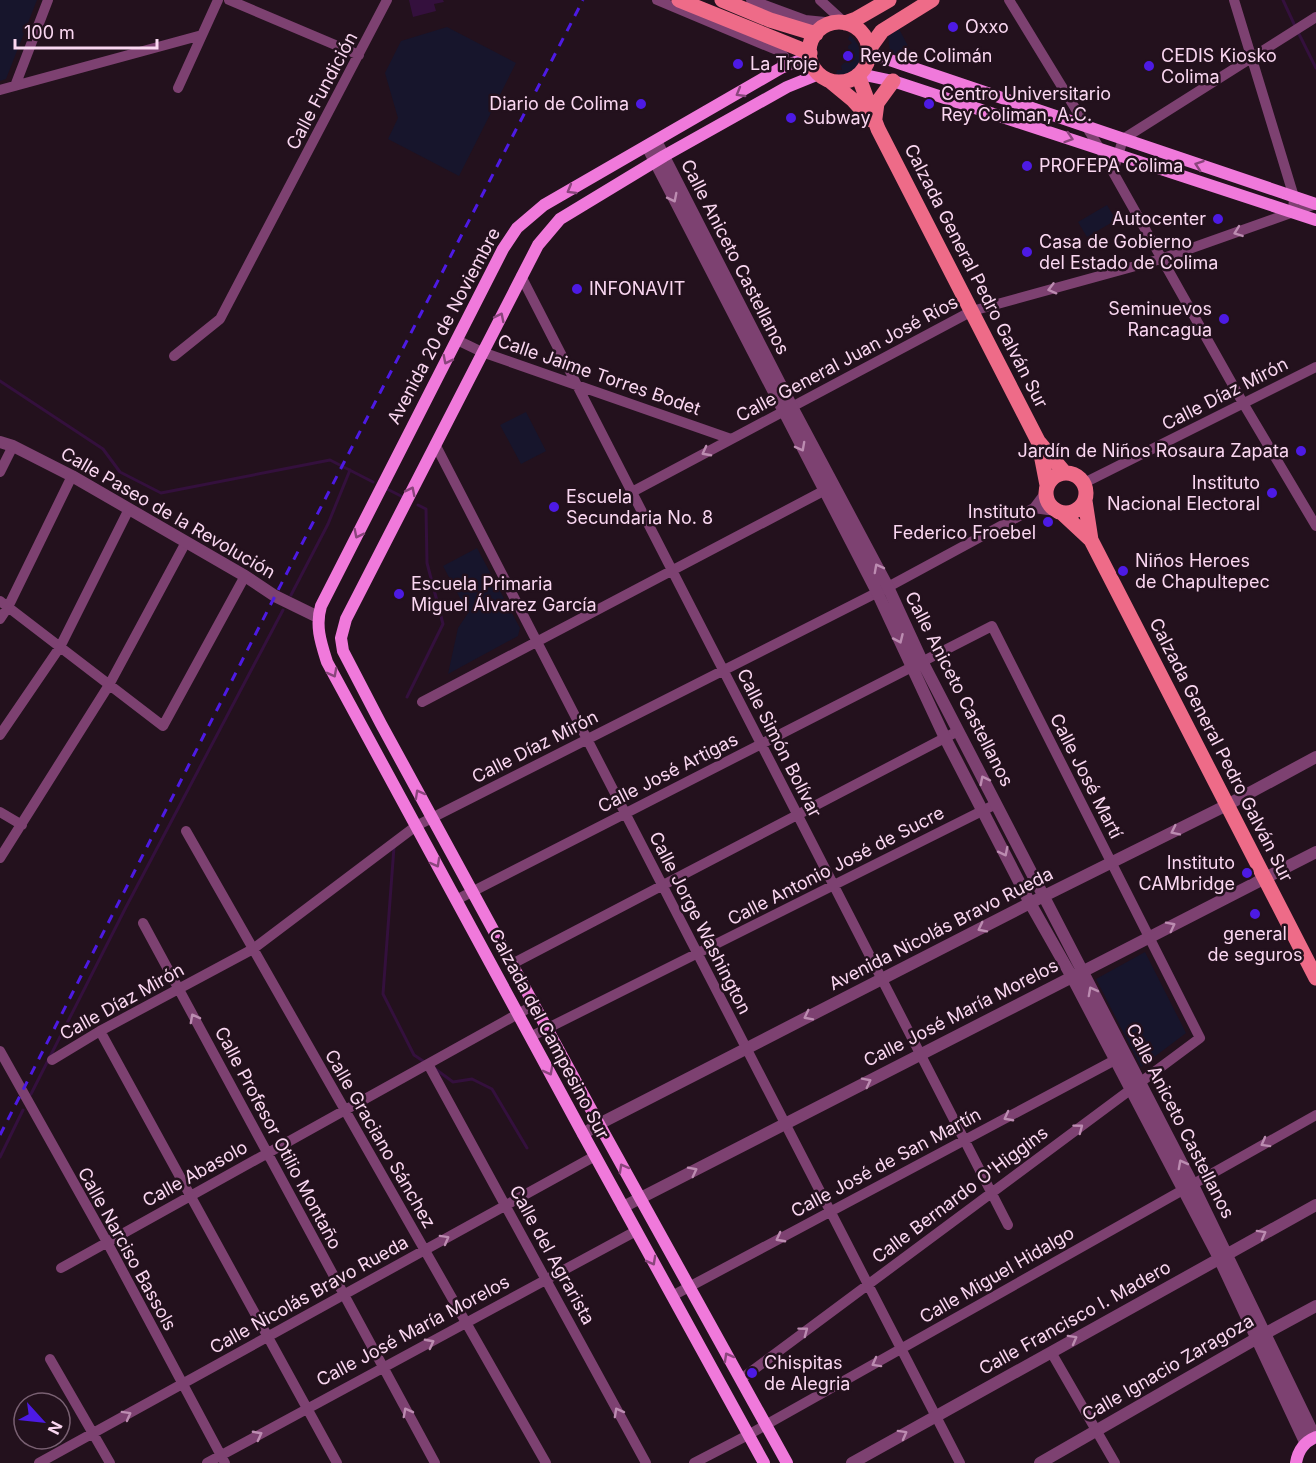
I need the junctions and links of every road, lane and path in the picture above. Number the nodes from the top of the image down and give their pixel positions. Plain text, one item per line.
1 (48, 0) edge
2 (218, 0) edge
3 (229, 0) edge
4 (387, 0) edge
5 (657, 0) edge
6 (679, 0) edge
7 (722, 0) edge
8 (751, 0) edge
9 (820, 0) edge
10 (889, 0) edge
11 (932, 0) edge
12 (1009, 0) edge
13 (1234, 0) edge
14 (1316, 17) edge
15 (840, 23) junction
16 (766, 26) junction
17 (202, 34) junction
18 (816, 34) junction
19 (869, 51) junction
20 (810, 54) junction
21 (359, 55) junction
22 (1252, 58) junction
23 (781, 68) junction
24 (859, 74) junction
25 (825, 77) junction
26 (893, 81) junction
27 (15, 86) junction
28 (178, 88) dead end
29 (0, 90) edge
30 (877, 125) junction
31 (1086, 126) junction
32 (1123, 139) junction
33 (651, 144) junction
34 (1100, 149) junction
35 (1118, 155) junction
36 (659, 159) junction
37 (1113, 172) junction
38 (1294, 197) junction
39 (1316, 204) edge
40 (1293, 213) junction
41 (1316, 220) edge
42 (1161, 260) junction
43 (520, 276) junction
44 (972, 311) junction
45 (457, 340) junction
46 (482, 352) junction
47 (174, 356) dead end
48 (1316, 367) edge
49 (577, 386) junction
50 (1243, 404) junction
51 (787, 409) junction
52 (731, 439) junction
53 (1038, 441) junction
54 (0, 442) edge
55 (435, 444) junction
56 (13, 446) junction
57 (0, 472) edge
58 (1065, 472) junction
59 (72, 476) junction
60 (1084, 483) junction
61 (829, 488) junction
62 (1047, 488) junction
63 (632, 492) junction
64 (1085, 501) junction
65 (129, 508) junction
66 (1034, 508) junction
67 (1059, 512) junction
68 (1316, 526) edge
69 (1091, 540) junction
70 (186, 542) junction
71 (672, 570) junction
72 (245, 576) junction
73 (883, 590) junction
74 (4, 604) edge
75 (318, 617) junction
76 (0, 619) edge
77 (992, 626) joint
78 (537, 642) junction
79 (60, 647) junction
80 (917, 664) junction
81 (724, 670) junction
82 (109, 685) junction
83 (422, 702) dead end
84 (958, 731) junction
85 (0, 735) edge
86 (945, 738) junction
87 (587, 740) junction
88 (761, 744) junction
89 (1316, 757) edge
90 (996, 804) junction
91 (1227, 805) junction
92 (983, 811) junction
93 (0, 812) edge
94 (625, 813) junction
95 (798, 815) junction
96 (432, 818) junction
97 (22, 825) junction
98 (416, 826) junction
99 (186, 831) dead end
100 (1316, 852) edge
101 (0, 858) edge
102 (1111, 863) junction
103 (1265, 878) junction
104 (834, 885) junction
105 (662, 886) junction
106 (472, 891) junction
107 (1044, 896) junction
108 (456, 900) junction
109 (1030, 903) junction
110 (142, 923) dead end
111 (1149, 937) junction
112 (253, 949) junction
113 (697, 954) junction
114 (512, 964) junction
115 (1077, 974) junction
116 (1316, 978) edge
117 (882, 979) junction
118 (178, 989) junction
119 (534, 1005) junction
120 (518, 1014) junction
121 (547, 1029) junction
122 (100, 1031) junction
123 (530, 1037) junction
124 (1200, 1038) joint
125 (746, 1048) junction
126 (921, 1054) junction
127 (3, 1056) edge
128 (52, 1060) dead end
129 (1115, 1060) junction
130 (428, 1064) junction
131 (0, 1073) edge
132 (1135, 1086) junction
133 (345, 1110) junction
134 (1316, 1115) edge
135 (599, 1124) junction
136 (785, 1124) junction
137 (582, 1134) junction
138 (965, 1140) junction
139 (267, 1153) junction
140 (595, 1156) junction
141 (1188, 1186) junction
142 (992, 1192) junction
143 (190, 1196) junction
144 (640, 1198) junction
145 (506, 1205) junction
146 (1316, 1205) edge
147 (623, 1207) junction
148 (830, 1211) junction
149 (1008, 1225) dead end
150 (636, 1231) junction
151 (106, 1242) junction
152 (425, 1250) junction
153 (1224, 1256) junction
154 (61, 1268) dead end
155 (546, 1280) junction
156 (868, 1284) junction
157 (689, 1286) junction
158 (344, 1295) junction
159 (672, 1296) junction
160 (1316, 1306) edge
161 (466, 1323) junction
162 (1261, 1335) junction
163 (268, 1337) junction
164 (901, 1349) junction
165 (1051, 1352) junction
166 (50, 1359) dead end
167 (383, 1368) junction
168 (741, 1379) junction
169 (182, 1384) junction
170 (307, 1408) junction
171 (936, 1416) junction
172 (766, 1424) junction
173 (1096, 1431) junction
174 (93, 1433) junction
175 (748, 1435) junction
176 (1312, 1439) edge
177 (223, 1459) edge
178 (39, 1463) edge
179 (110, 1463) edge
180 (207, 1463) edge
181 (338, 1463) edge
182 (435, 1463) edge
183 (546, 1463) edge
184 (646, 1463) edge
185 (694, 1463) edge
186 (764, 1463) edge
187 (787, 1463) edge
188 (852, 1463) edge
189 (960, 1463) edge
190 (1040, 1463) edge
191 (1115, 1463) edge
192 (1296, 1463) edge

1 - 27 street
2 - 17 street
3 - 21 street
4 - 21 street, Calle Fundición
5 - 23 street
6 - 16 main road
7 - 16 main road
8 - 15 street
9 - 15 street
10 - 15 main road
11 - 19 main road
12 - 31 street
13 - 22 street
14 - 22 street
15 - 18 main road
15 - 19 main road
16 - 18 main road
16 - 20 main road
17 - 27 street
17 - 28 street
18 - 20 main road
19 - 24 main road
19 - 31 main road
20 - 23 main road, Avenida 20 de Noviembre
20 - 25 main road
21 - 47 street, Calle Fundición
22 - 32 street
22 - 38 street
23 -> 33 main road, Avenida 20 de Noviembre
24 - 25 main road
24 - 26 main road
24 - 30 main road, Calzada General Pedro Galván Sur
25 - 30 main road, Calzada General Pedro Galván Sur
25 - 36 main road
26 - 30 main road
26 -> 34 main road
27 - 29 street
30 - 44 main road, Calzada General Pedro Galván Sur
31 - 32 main road
31 - 34 street
32 - 35 street
38 -> 32 main road
33 - 36 street, Calle Aniceto Castellanos
33 -> 45 main road, Avenida 20 de Noviembre
34 - 35 main road
34 - 37 street
35 - 37 street
35 - 40 main road
36 - 43 main road
36 - 51 street, Calle Aniceto Castellanos
37 - 42 street
38 - 39 main road
38 - 40 street
39 - 40 street, Calle General Juan José Ríos
40 - 41 main road
40 -> 42 street, Calle General Juan José Ríos
42 -> 44 street, Calle General Juan José Ríos
42 - 50 street
46 -> 43 main road
43 - 49 street, Calle Simón Bolívar
44 - 51 street, Calle General Juan José Ríos
44 - 53 main road, Calzada General Pedro Galván Sur
45 - 46 street, Calle Jaime Torres Bodet
45 -> 75 main road, Avenida 20 de Noviembre
46 - 49 street, Calle Jaime Torres Bodet
46 - 55 main road
48 - 50 street, Calle Díaz Mirón
49 - 52 street, Calle Jaime Torres Bodet
49 - 63 street, Calle Simón Bolívar
50 - 60 street, Calle Díaz Mirón
50 - 68 street
51 - 52 street, Calle General Juan José Ríos
51 - 61 street, Calle Aniceto Castellanos
52 -> 63 street, Calle General Juan José Ríos
53 - 58 main road, Calzada General Pedro Galván Sur
53 - 62 main road, Calzada General Pedro Galván Sur
54 - 56 street, Calle Paseo de la Revolución
55 - 78 street, Calle Jorge Washington
96 -> 55 main road, Calzada del Campesino Sur
56 - 57 street
56 - 59 street, Calle Paseo de la Revolución
58 - 60 main road
58 - 62 main road
59 - 65 street, Calle Paseo de la Revolución
59 - 74 street
60 - 64 main road
61 - 71 street
61 - 73 street, Calle Aniceto Castellanos
62 - 66 street
62 - 67 main road
63 - 71 street, Calle Simón Bolívar
64 - 67 main road
64 - 69 main road, Calzada General Pedro Galván Sur
65 - 70 street, Calle Paseo de la Revolución
65 - 79 street
66 - 67 street
66 - 73 street, Calle Díaz Mirón
67 - 69 main road, Calzada General Pedro Galván Sur
69 - 91 main road, Calzada General Pedro Galván Sur
70 - 72 street, Calle Paseo de la Revolución
70 - 82 street
71 - 78 street
71 - 81 street, Calle Simón Bolívar
72 - 75 street, Calle Paseo de la Revolución
72 - 82 street
73 - 80 street, Calle Aniceto Castellanos
73 - 81 street, Calle Díaz Mirón
74 - 76 street
74 - 79 street
75 -> 98 main road, Calzada del Campesino Sur
77 - 80 street, Calle José Artigas
77 - 102 street, Calle José Martí
78 - 83 street
78 - 87 street, Calle Jorge Washington
79 - 82 street
79 - 85 street
80 - 84 street, Calle Aniceto Castellanos
80 - 86 street, Calle Aniceto Castellanos
80 - 88 street, Calle José Artigas
81 - 87 street, Calle Díaz Mirón
81 - 88 street, Calle Simón Bolívar
82 - 97 street
84 - 86 street
90 -> 84 street, Calle Aniceto Castellanos
86 - 92 street, Calle Aniceto Castellanos
86 - 95 street
87 - 94 street, Calle Jorge Washington
87 - 96 street, Calle Díaz Mirón
88 - 94 street, Calle José Artigas
88 - 95 street, Calle Simón Bolívar
89 - 91 street, Avenida Nicolás Bravo Rueda
90 - 92 street, Calle Antonio José de Sucre
90 - 107 street, Calle Aniceto Castellanos
91 -> 102 street, Avenida Nicolás Bravo Rueda
91 - 103 main road, Calzada General Pedro Galván Sur
92 - 104 street, Calle Antonio José de Sucre
92 -> 109 street, Calle Aniceto Castellanos
93 - 97 street
94 - 105 street, Calle Jorge Washington
94 - 106 street, Calle José Artigas
95 - 104 street, Calle Simón Bolívar
95 - 105 street
96 - 98 street, Calle Díaz Mirón
96 - 106 main road, Calzada del Campesino Sur
97 - 101 street
98 -> 108 main road, Calzada del Campesino Sur
98 - 112 street, Calle Díaz Mirón
99 - 112 street, Calle Graciano Sánchez
100 - 103 street, Calle José María Morelos
102 - 107 street, Avenida Nicolás Bravo Rueda
102 - 111 street, Calle José Martí
111 -> 103 street, Calle José María Morelos
103 - 116 main road, Calzada General Pedro Galván Sur
104 - 113 street, Calle Antonio José de Sucre
104 - 117 street, Calle Simón Bolívar
105 - 113 street, Calle Jorge Washington
105 - 114 street
106 - 108 street, Calle José Artigas
106 - 114 main road, Calzada del Campesino Sur
107 - 109 street, Avenida Nicolás Bravo Rueda
107 - 115 street, Calle Aniceto Castellanos
108 - 120 main road, Calzada del Campesino Sur
109 - 115 street, Calle Aniceto Castellanos
109 -> 117 street, Avenida Nicolás Bravo Rueda
110 - 118 street, Calle Profesor Otilio Montaño
111 - 115 street, Calle José María Morelos
111 - 124 street, Calle José Martí
112 - 118 street, Calle Díaz Mirón
112 - 133 street, Calle Graciano Sánchez
113 - 121 street, Calle Antonio José de Sucre
113 - 125 street, Calle Jorge Washington
114 - 119 main road, Calzada del Campesino Sur
115 - 126 street, Calle José María Morelos
115 - 129 street, Calle Aniceto Castellanos
132 -> 115 street, Calle Aniceto Castellanos
117 -> 125 street, Avenida Nicolás Bravo Rueda
117 - 126 street, Calle Simón Bolívar
118 - 122 street, Calle Díaz Mirón
139 -> 118 street, Calle Profesor Otilio Montaño
119 - 120 street, Calle Abasolo
119 - 121 main road, Calzada del Campesino Sur
120 - 123 main road, Calzada del Campesino Sur
120 - 130 street, Calle Abasolo
121 - 123 street, Calle Antonio José de Sucre
121 - 135 main road, Calzada del Campesino Sur
122 - 128 street, Calle Díaz Mirón
122 - 143 street
123 -> 137 main road, Calzada del Campesino Sur
124 - 132 street, Calle Bernardo O'Higgins
125 - 135 street, Avenida Nicolás Bravo Rueda
125 - 136 street, Calle Jorge Washington
136 -> 126 street, Calle José María Morelos
126 - 138 street, Calle Simón Bolívar
127 - 131 street
127 - 151 street, Calle Narciso Bassols
129 - 132 street, Calle Aniceto Castellanos
129 -> 138 street, Calle José de San Martín
130 - 133 street, Calle Abasolo
130 - 145 street, Calle del Agrarista
132 - 141 street, Calle Aniceto Castellanos
142 -> 132 street, Calle Bernardo O'Higgins
133 - 139 street, Calle Abasolo
133 - 152 street, Calle Graciano Sánchez
134 -> 141 street, Calle Miguel Hidalgo
135 - 137 street, Avenida Nicolás Bravo Rueda
144 -> 135 main road, Calzada del Campesino Sur
144 -> 136 street, Calle José María Morelos
136 - 148 street, Calle Jorge Washington
137 - 140 main road, Calzada del Campesino Sur
138 - 142 street, Calle Simón Bolívar
138 - 148 street, Calle José de San Martín
139 - 143 street, Calle Abasolo
139 - 158 street, Calle Profesor Otilio Montaño
140 - 145 street, Calle Nicolás Bravo Rueda
140 - 147 main road, Calzada del Campesino Sur
141 - 153 street, Calle Aniceto Castellanos
141 - 164 street, Calle Miguel Hidalgo
142 - 149 street, Calle Simón Bolívar
142 - 156 street, Calle Bernardo O'Higgins
143 - 151 street, Calle Abasolo
143 - 163 street
144 - 147 street, Calle José María Morelos
144 - 157 main road, Calzada del Campesino Sur
152 -> 145 street, Calle Nicolás Bravo Rueda
145 - 155 street, Calle del Agrarista
153 -> 146 street, Calle Francisco I. Madero
147 - 150 main road, Calzada del Campesino Sur
148 - 156 street, Calle Jorge Washington
148 -> 157 street, Calle José de San Martín
150 - 155 street, Calle José María Morelos
150 -> 159 main road, Calzada del Campesino Sur
151 - 154 street, Calle Abasolo
151 - 169 street, Calle Narciso Bassols
152 - 158 street, Calle Nicolás Bravo Rueda
152 - 161 street, Calle Graciano Sánchez
153 - 162 street, Calle Aniceto Castellanos
165 -> 153 street, Calle Francisco I. Madero
155 - 161 street, Calle José María Morelos
184 -> 155 street, Calle del Agrarista
156 - 164 street, Calle Jorge Washington
168 -> 156 street, Calle Bernardo O'Higgins
157 - 159 street, Calle José de San Martín
168 -> 157 main road, Calzada del Campesino Sur
158 - 163 street, Calle Nicolás Bravo Rueda
158 - 167 street, Calle Profesor Otilio Montaño
159 - 175 main road, Calzada del Campesino Sur
160 - 162 street, Calle Ignacio Zaragoza
167 -> 161 street, Calle José María Morelos
161 - 183 street, Calle Graciano Sánchez
162 - 173 street, Calle Ignacio Zaragoza
162 - 176 street, Calle Aniceto Castellanos
163 - 169 street, Calle Nicolás Bravo Rueda
163 - 170 street
164 - 171 street, Calle Jorge Washington
164 -> 172 street, Calle Miguel Hidalgo
165 - 171 street, Calle Francisco I. Madero
165 - 173 street
166 - 174 street
167 - 170 street, Calle José María Morelos
182 -> 167 street, Calle Profesor Otilio Montaño
168 - 172 main road, Calzada del Campesino Sur
174 -> 169 street, Calle Nicolás Bravo Rueda
169 - 177 street, Calle Narciso Bassols
177 -> 170 street, Calle José María Morelos
170 - 181 street
188 -> 171 street, Calle Francisco I. Madero
171 - 189 street, Calle Jorge Washington
172 - 175 street, Calle Miguel Hidalgo
172 - 187 main road, Calzada del Campesino Sur
173 - 190 street, Calle Ignacio Zaragoza
173 - 191 street
174 - 178 street, Calle Nicolás Bravo Rueda
174 - 179 street
175 - 185 street, Calle Miguel Hidalgo
175 - 186 main road, Calzada del Campesino Sur
176 - 192 main road
177 - 180 street, Calle José María Morelos

